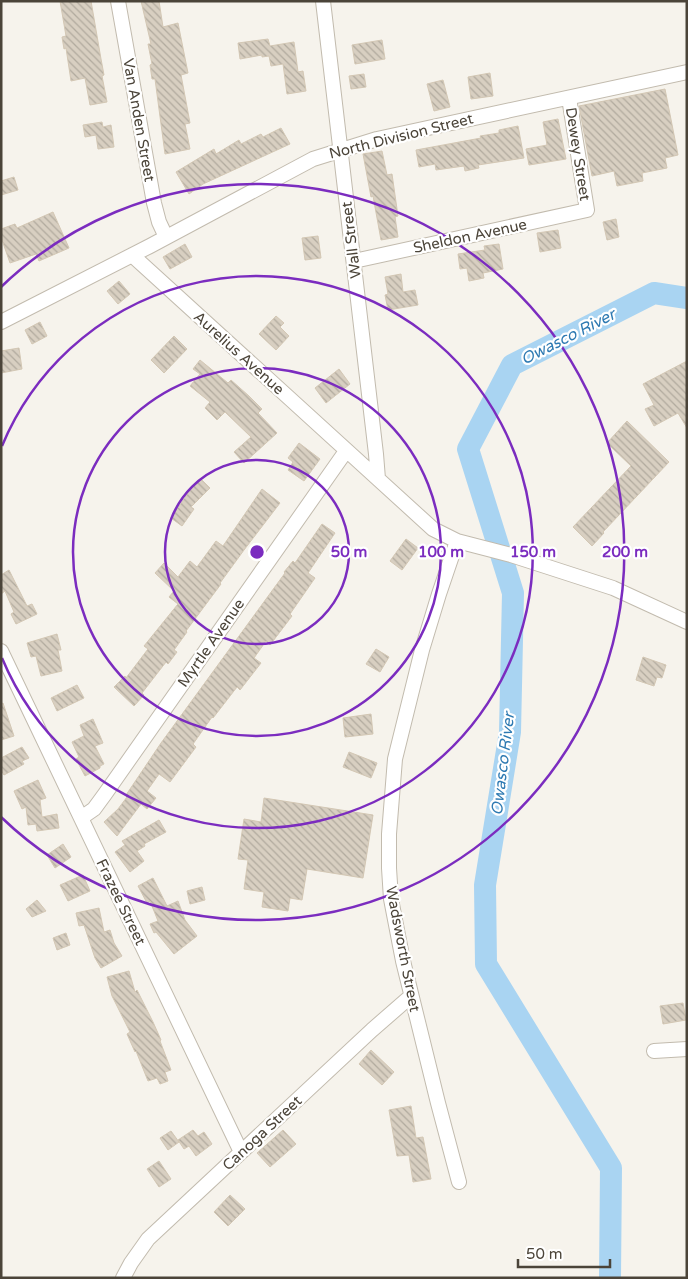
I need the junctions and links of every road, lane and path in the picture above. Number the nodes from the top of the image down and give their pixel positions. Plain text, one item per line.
1 (118, 1) edge
2 (323, 1) edge
3 (687, 72) edge
4 (569, 98) junction
5 (341, 149) junction
6 (587, 210) joint
7 (166, 238) junction
8 (132, 255) junction
9 (354, 262) junction
10 (2, 320) edge
11 (346, 451) junction
12 (378, 479) junction
13 (462, 542) junction
14 (687, 622) edge
15 (1, 651) edge
16 (81, 818) junction
17 (411, 996) junction
18 (687, 1049) edge
19 (654, 1051) dead end
20 (241, 1152) junction
21 (459, 1182) dead end
22 (123, 1278) edge

1 - 7 street, Van Anden Street
2 - 5 street, Wall Street
3 - 4 street, North Division Street
4 - 5 street, North Division Street
4 - 6 street, Dewey Street
5 - 7 street, North Division Street
5 - 9 street, Wall Street
6 - 9 street, Sheldon Avenue
7 - 8 street, North Division Street
8 - 10 street, North Division Street
8 - 11 street, Aurelius Avenue
9 - 12 street, Wall Street
11 - 12 street, Aurelius Avenue
11 - 16 street, Myrtle Avenue
12 - 13 street, Aurelius Avenue
13 - 14 street, Aurelius Avenue
13 - 17 street, Wadsworth Street
15 - 16 street, Frazee Street
16 - 20 street, Frazee Street
17 - 20 street, Canoga Street
17 - 21 street, Wadsworth Street
18 - 19 street
20 - 22 street, Canoga Street

